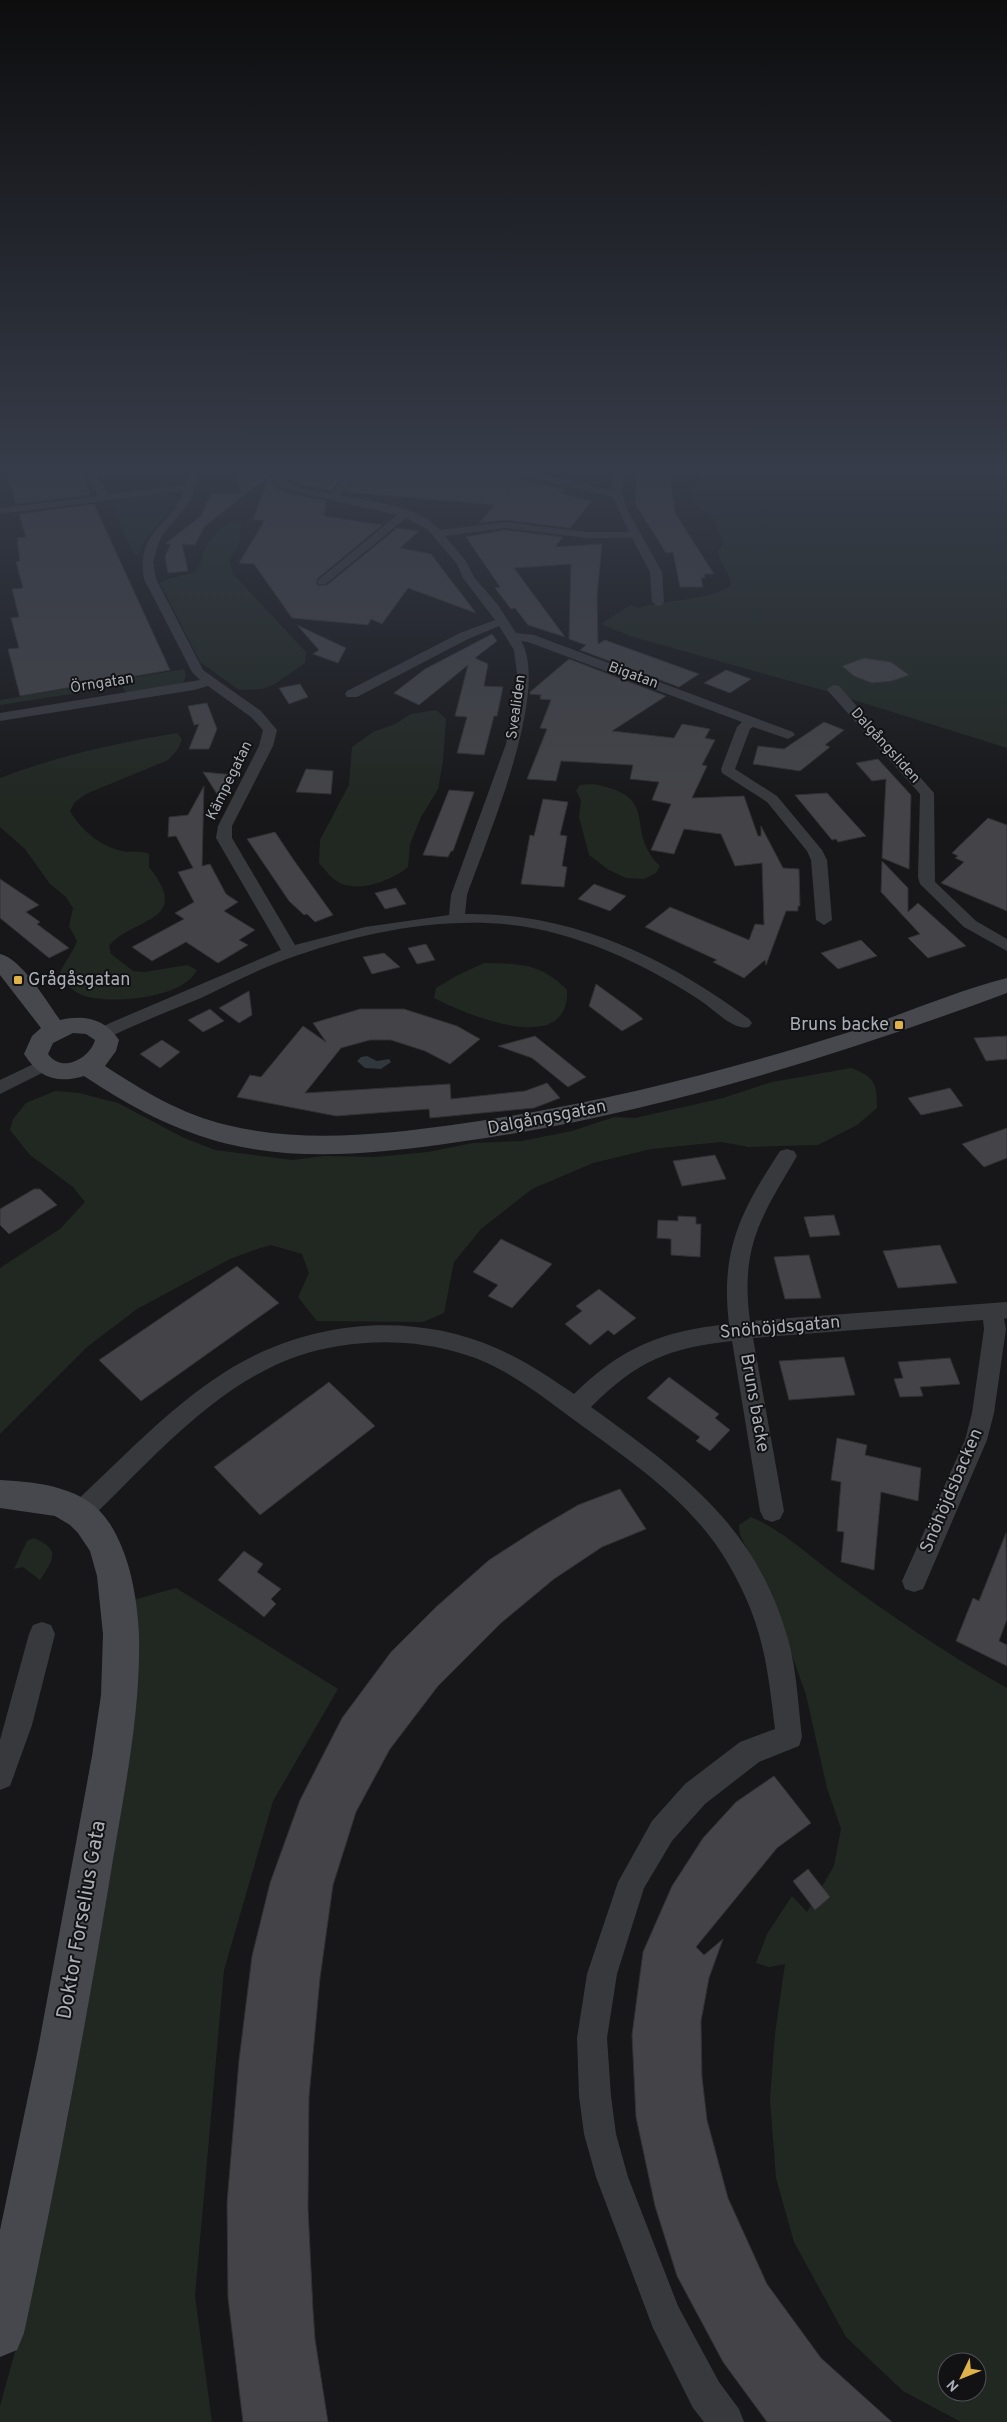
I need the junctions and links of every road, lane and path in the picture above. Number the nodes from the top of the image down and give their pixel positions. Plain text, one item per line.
1 (153, 583) edge
2 (474, 583) edge
3 (657, 583) edge
4 (658, 602) dead end
5 (504, 622) junction
6 (514, 637) junction
7 (209, 680) junction
8 (834, 689) dead end
9 (352, 694) dead end
10 (0, 717) edge
11 (752, 721) junction
12 (788, 735) dead end
13 (457, 919) junction
14 (824, 920) dead end
15 (1007, 946) edge
16 (291, 952) junction
17 (0, 961) edge
18 (1007, 985) edge
19 (743, 1023) dead end
20 (54, 1030) junction
21 (104, 1033) junction
22 (44, 1065) junction
23 (87, 1066) junction
24 (0, 1088) edge
25 (787, 1156) dead end
26 (999, 1310) edge
27 (742, 1331) junction
28 (575, 1408) junction
29 (0, 1494) edge
30 (772, 1511) dead end
31 (80, 1513) junction
32 (914, 1581) dead end
33 (42, 1634) dead end
34 (0, 1776) edge
35 (0, 2333) edge
36 (726, 2422) edge

1 - 7 street, Kämpegatan
2 - 5 street, Svealiden
3 - 4 street
5 - 6 street, Svealiden
5 - 9 street
6 - 11 street, Bigatan
6 - 13 street, Svealiden
7 - 10 street, Örngatan
7 - 16 street, Kämpegatan
8 - 15 street, Dalgångsliden
11 - 12 street, Bigatan
11 - 14 street
13 - 16 street
13 - 19 street
16 - 21 street
17 - 20 street
18 - 23 street, Dalgångsgatan
20 - 21 street
20 - 22 street
21 - 23 street
22 - 23 street
22 - 24 street
25 - 27 street, Bruns backe
26 - 27 street, Snöhöjdsgatan
26 - 32 street, Snöhöjdsbacken
27 - 28 street, Snöhöjdsgatan
27 - 30 street, Bruns backe
28 - 31 street
28 - 36 street
29 - 31 street
31 - 35 street, Doktor Forselius Gata
33 - 34 street

